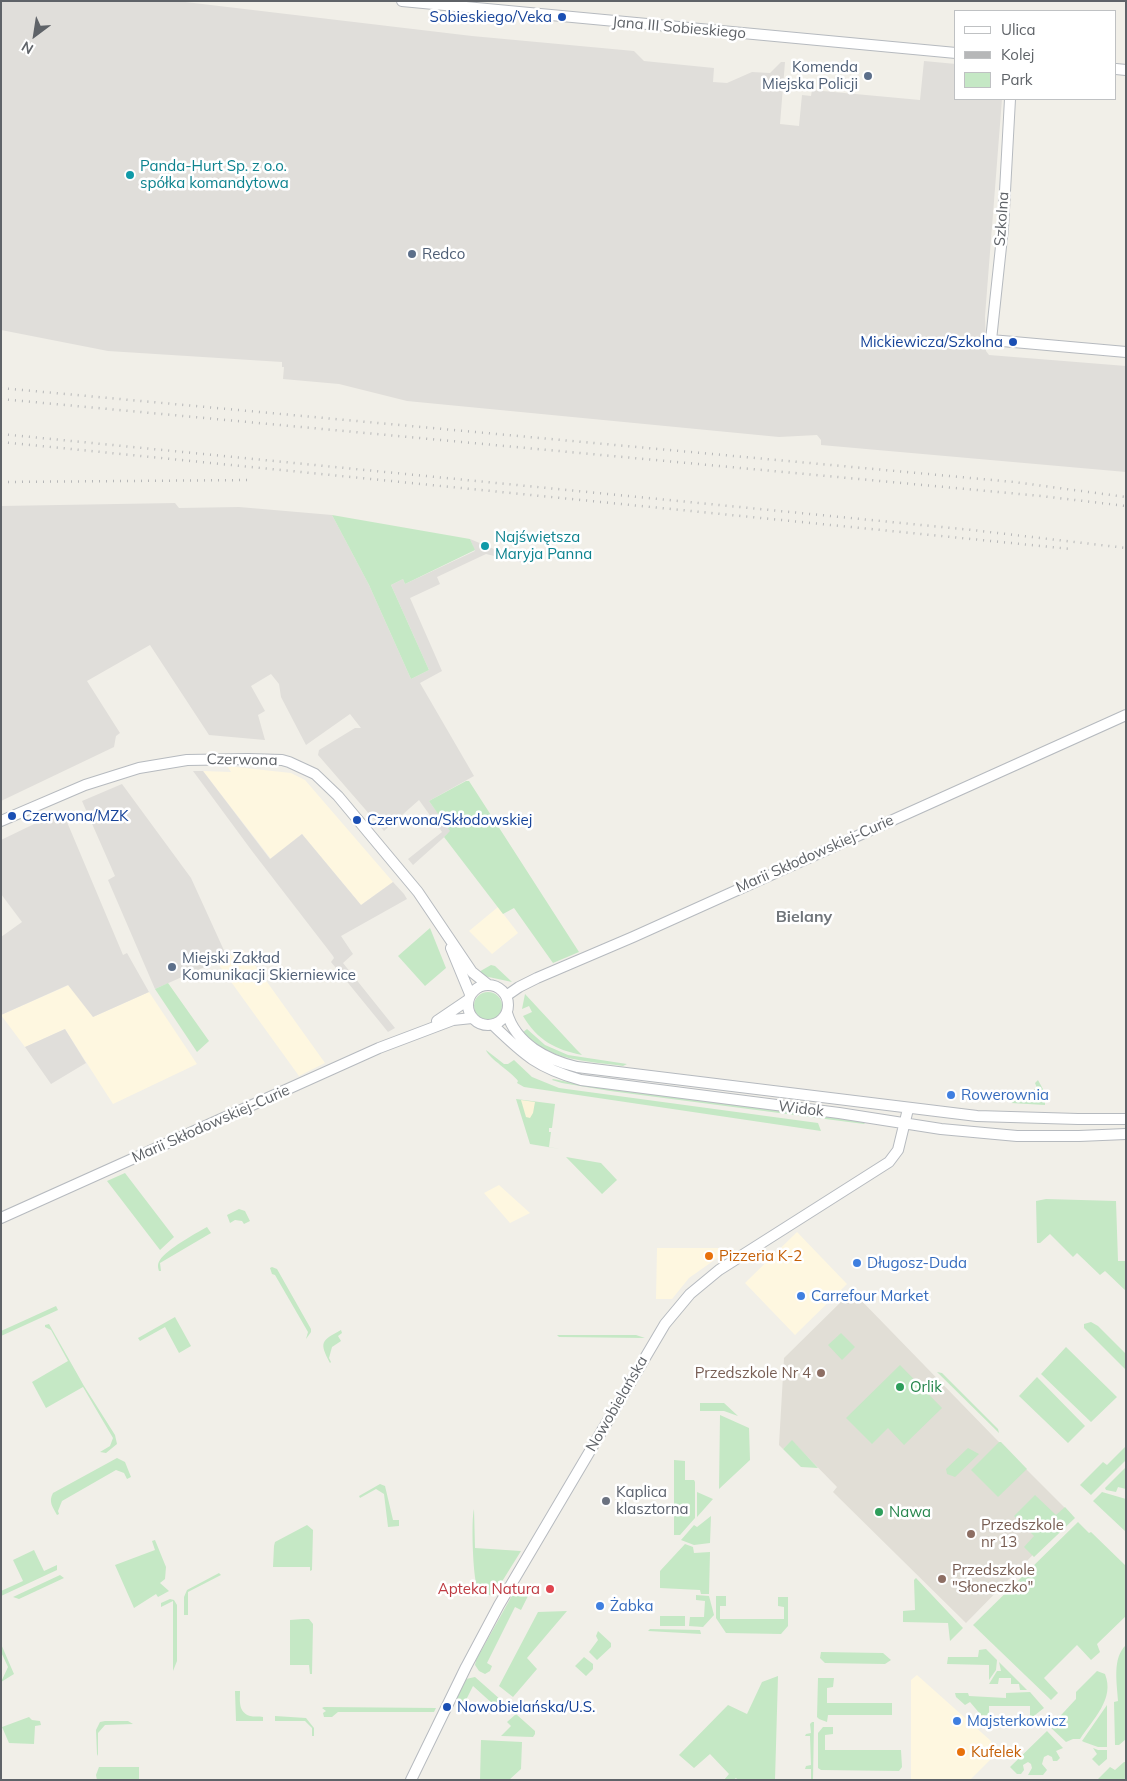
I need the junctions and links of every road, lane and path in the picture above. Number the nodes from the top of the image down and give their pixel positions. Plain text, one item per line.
1 (402, 1) edge
2 (954, 53) edge
3 (1010, 100) edge
4 (1126, 352) edge
5 (1126, 715) edge
6 (1, 821) edge
7 (445, 933) junction
8 (487, 984) junction
9 (506, 996) junction
10 (469, 997) junction
11 (507, 1013) junction
12 (472, 1018) junction
13 (493, 1025) junction
14 (421, 1031) junction
15 (908, 1109) junction
16 (1126, 1119) edge
17 (905, 1124) junction
18 (1126, 1134) edge
19 (1, 1218) edge
20 (411, 1780) edge

1 - 2 main road, Jana III Sobieskiego
3 - 4 main road, Szkolna
5 - 9 main road, Marii Skłodowskiej-Curie
6 - 7 main road, Czerwona
7 - 8 main road, Czerwona
7 - 10 main road, Czerwona
8 - 9 main road
8 - 10 main road
9 - 11 main road
10 - 12 main road
10 - 14 main road, Marii Skłodowskiej-Curie
11 - 13 main road
11 - 15 main road, Widok
12 - 13 main road
12 - 14 main road, Marii Skłodowskiej-Curie
13 - 17 main road, Widok
14 - 19 main road, Marii Skłodowskiej-Curie
15 - 16 main road, Widok
15 - 17 main road, Nowobielańska
17 - 18 main road, Widok
17 - 20 main road, Nowobielańska

